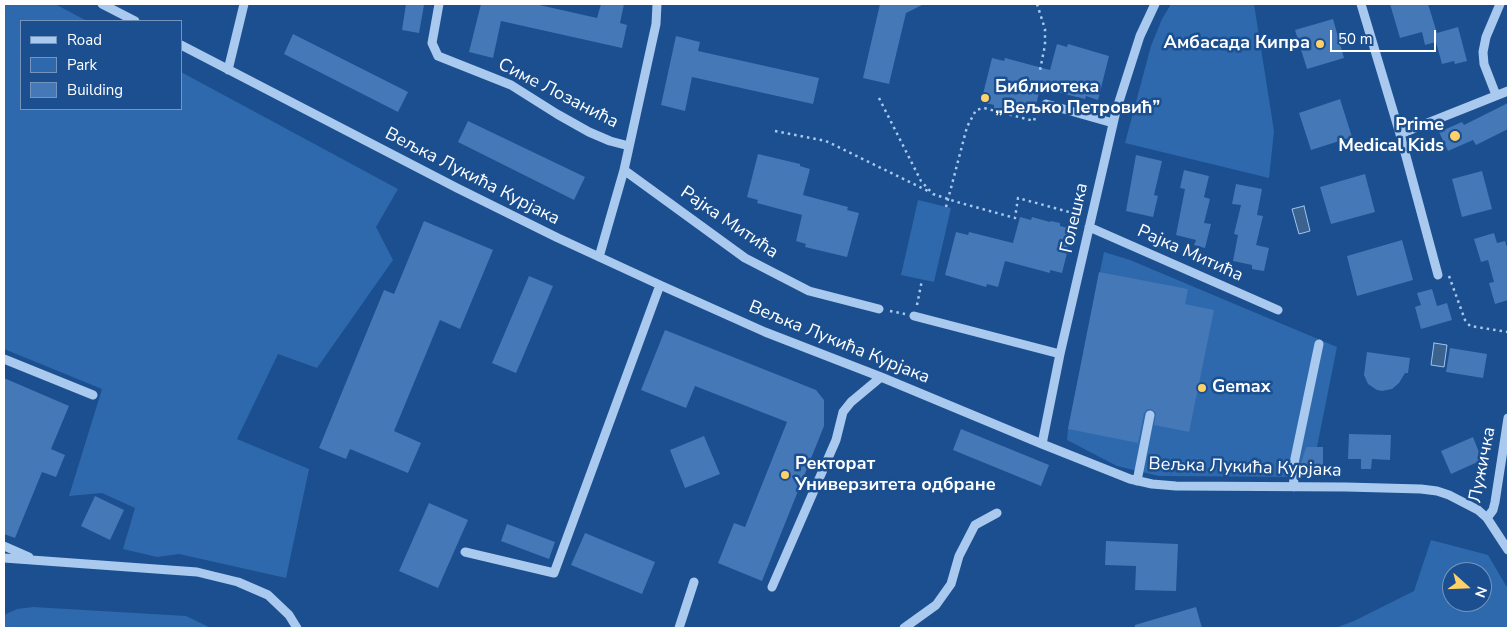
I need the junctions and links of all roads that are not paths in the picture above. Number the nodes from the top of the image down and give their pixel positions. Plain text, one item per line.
1 (102, 4) edge
2 (244, 4) edge
3 (439, 4) edge
4 (656, 4) edge
5 (1155, 4) edge
6 (1361, 4) edge
7 (1500, 4) edge
8 (133, 20) edge
9 (182, 47) edge
10 (228, 70) junction
11 (1508, 91) edge
12 (1496, 95) junction
13 (1046, 104) road end
14 (1113, 123) junction
15 (1400, 134) junction
16 (629, 146) junction
17 (624, 170) junction
18 (1089, 227) junction
19 (599, 257) junction
20 (1438, 275) road end
21 (660, 286) junction
22 (879, 309) road end
23 (1278, 310) dead end
24 (914, 316) road end
25 (1319, 344) dead end
26 (1060, 354) junction
27 (4, 359) edge
28 (881, 376) junction
29 (92, 396) dead end
30 (1150, 415) dead end
31 (1508, 418) edge
32 (1042, 444) junction
33 (1137, 481) junction
34 (1294, 487) junction
35 (997, 513) dead end
36 (1487, 518) junction
37 (1508, 530) edge
38 (1498, 533) junction
39 (4, 546) edge
40 (1508, 550) edge
41 (465, 552) dead end
42 (4, 558) edge
43 (36, 560) junction
44 (694, 582) dead end
45 (772, 587) dead end
46 (297, 628) edge
47 (679, 628) edge
48 (904, 628) edge

1 - 8 street
2 - 10 street
3 - 16 street, Симе Лозанића
4 - 16 street, Симе Лозанића
5 - 14 street, Голешка
6 - 15 street
7 - 12 street
9 - 10 street, Вељка Лукића Курјака
10 - 19 street, Вељка Лукића Курјака
11 - 12 street
12 - 15 street
13 - 14 street
14 - 18 street, Голешка
15 - 20 street
16 - 17 street, Симе Лозанића
17 - 19 street, Симе Лозанића
17 - 22 street, Рајка Митића
18 - 23 street, Рајка Митића
18 - 26 street, Голешка
19 - 21 street, Вељка Лукића Курјака
21 - 28 street, Вељка Лукића Курјака
21 - 41 street
24 - 26 street
25 - 34 street
26 - 32 street, Голешка
27 - 29 street
28 - 32 street, Вељка Лукића Курјака
28 - 45 street
30 - 33 street
31 - 36 street, Лужичка
32 - 33 street, Вељка Лукића Курјака
33 - 34 street, Вељка Лукића Курјака
34 - 36 street, Вељка Лукића Курјака
35 - 48 street
36 - 38 street, Вељка Лукића Курјака
37 - 38 street
38 - 40 street, Вељка Лукића Курјака
39 - 43 street
42 - 43 street
43 - 46 street
44 - 47 street

